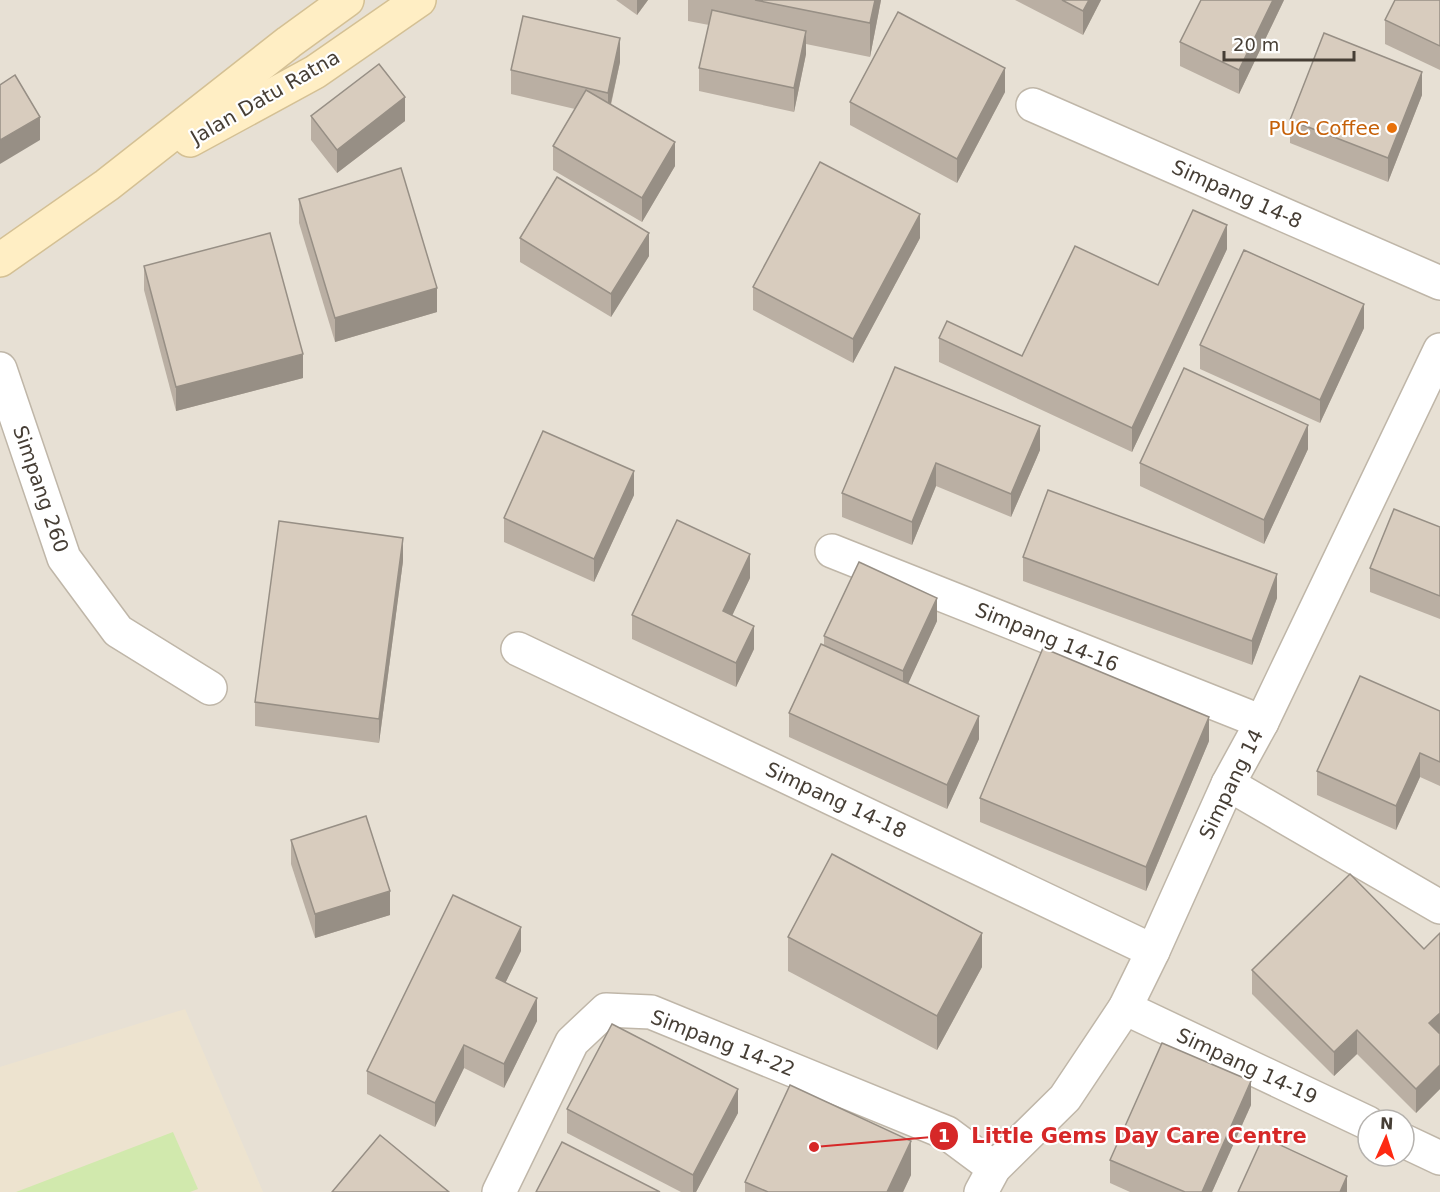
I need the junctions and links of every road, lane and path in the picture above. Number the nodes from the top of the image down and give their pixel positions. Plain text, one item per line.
1 (347, 0) edge
2 (419, 0) edge
3 (1033, 105) dead end
4 (107, 185) junction
5 (0, 260) edge
6 (1440, 283) edge
7 (1440, 350) edge
8 (0, 369) edge
9 (832, 551) dead end
10 (518, 649) dead end
11 (210, 688) dead end
12 (1262, 722) junction
13 (1228, 784) junction
14 (1440, 907) edge
15 (1153, 951) junction
16 (1125, 1008) junction
17 (1356, 1118) edge
18 (1416, 1147) edge
19 (1440, 1158) edge
20 (988, 1180) edge
21 (499, 1192) edge

1 - 4 main road, Jalan Datu Ratna
2 - 4 main road, Jalan Datu Ratna
3 - 6 street, Simpang 14-8
4 - 5 main road, Jalan Datu Ratna
7 - 12 street, Simpang 14
8 - 11 street, Simpang 260
9 - 12 street, Simpang 14-16
10 - 15 street, Simpang 14-18
12 - 13 street, Simpang 14
13 - 14 street
13 - 15 street, Simpang 14
15 - 16 street, Simpang 14
16 - 17 street, Simpang 14-19
16 - 20 street, Simpang 14
18 - 19 street
20 - 21 street, Simpang 14-22

